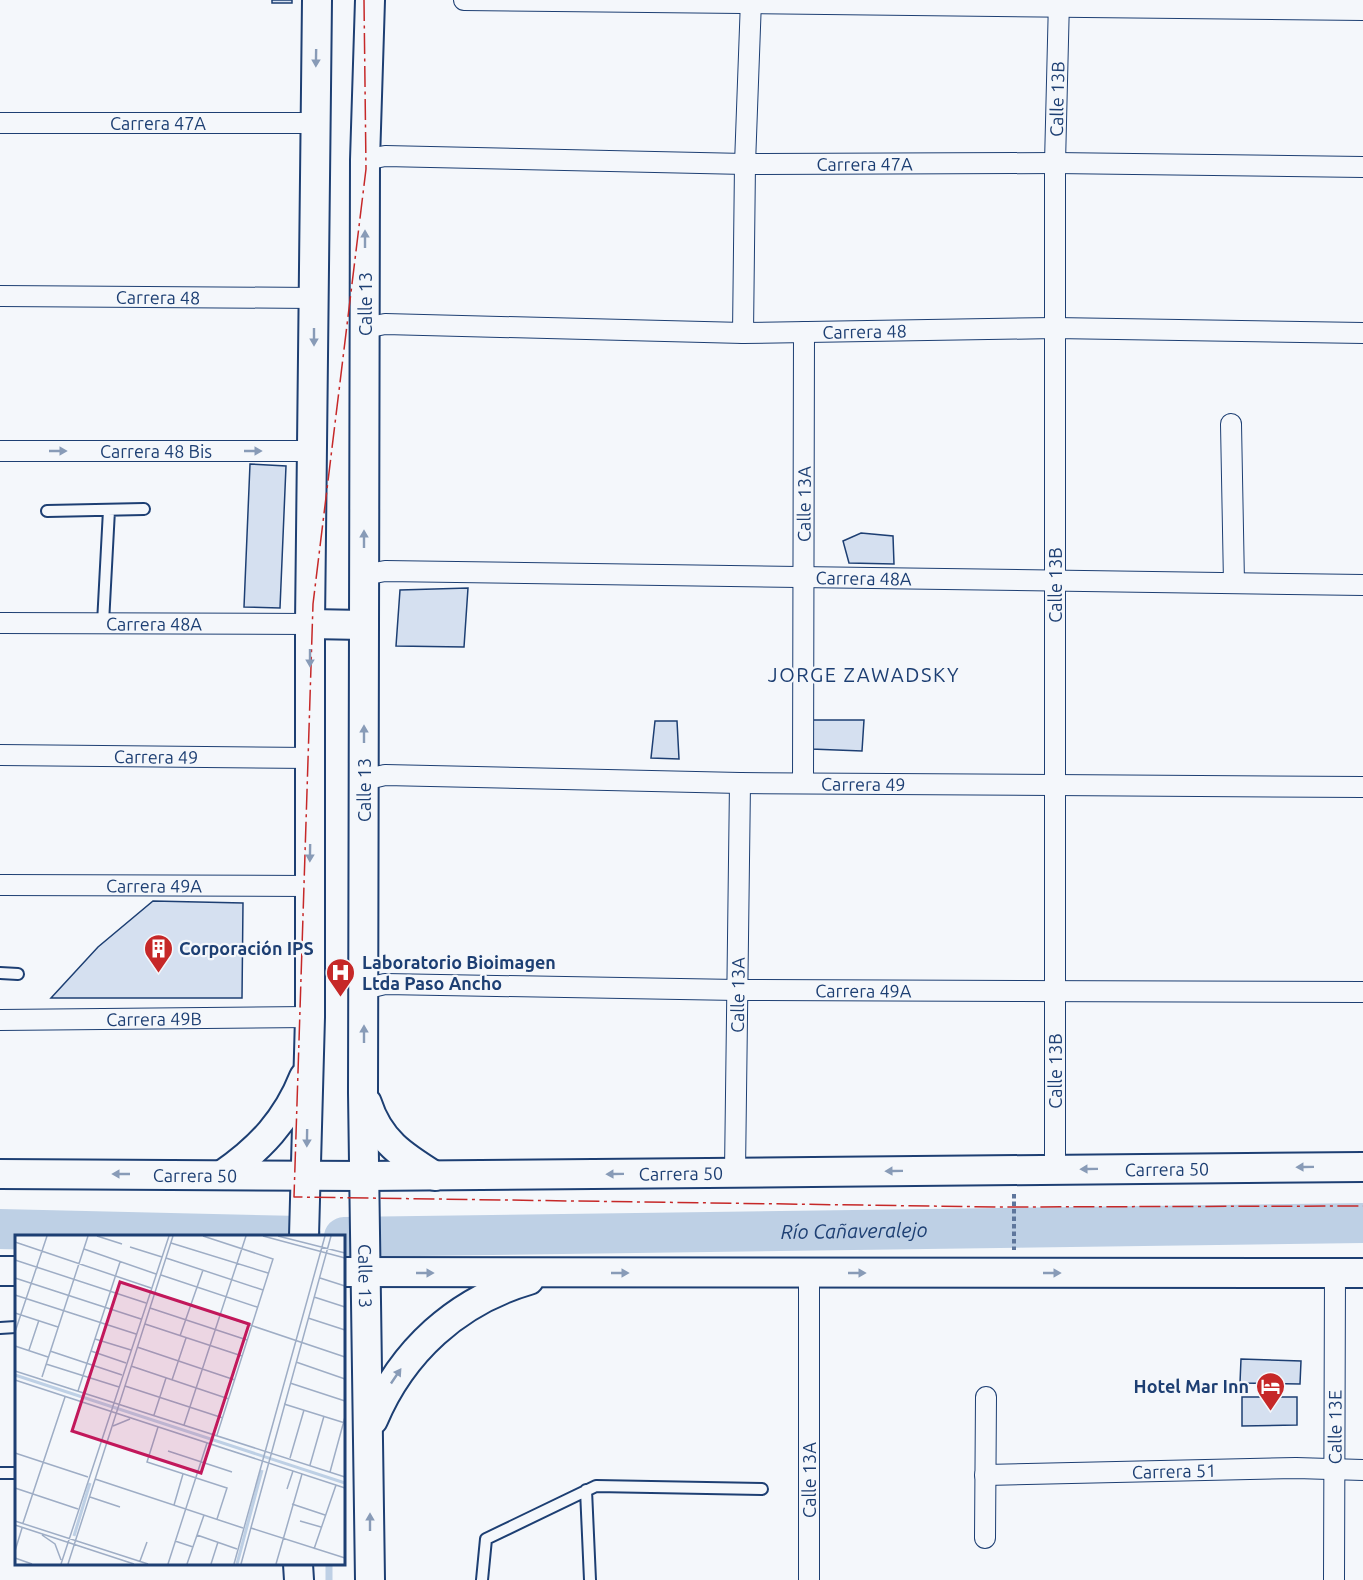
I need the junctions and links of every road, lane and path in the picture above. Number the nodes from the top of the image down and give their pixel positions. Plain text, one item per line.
1 (317, 0) edge
2 (370, 0) edge
3 (464, 0) edge
4 (752, 2) edge
5 (1059, 3) edge
6 (1363, 10) edge
7 (0, 123) edge
8 (316, 123) junction
9 (365, 160) junction
10 (745, 164) junction
11 (1055, 164) junction
12 (1363, 167) edge
13 (0, 296) edge
14 (314, 298) junction
15 (365, 328) junction
16 (1055, 328) junction
17 (804, 332) junction
18 (743, 333) junction
19 (1363, 333) edge
20 (1231, 424) dead end
21 (0, 451) edge
22 (313, 451) junction
23 (144, 509) dead end
24 (109, 510) junction
25 (47, 511) dead end
26 (364, 575) junction
27 (803, 579) junction
28 (1055, 580) junction
29 (1234, 583) junction
30 (1363, 585) edge
31 (0, 623) edge
32 (103, 623) junction
33 (310, 624) junction
34 (364, 625) junction
35 (0, 755) edge
36 (311, 758) junction
37 (364, 780) junction
38 (740, 783) junction
39 (803, 783) junction
40 (1055, 785) junction
41 (1363, 787) edge
42 (0, 885) edge
43 (309, 886) junction
44 (0, 973) edge
45 (18, 974) dead end
46 (364, 989) junction
47 (737, 990) junction
48 (1055, 991) junction
49 (1363, 992) edge
50 (310, 1017) junction
51 (0, 1020) edge
52 (309, 1067) junction
53 (363, 1092) junction
54 (1363, 1167) edge
55 (1055, 1170) junction
56 (735, 1172) junction
57 (0, 1174) edge
58 (222, 1175) junction
59 (435, 1176) junction
60 (306, 1184) junction
61 (365, 1186) junction
62 (1014, 1217) dead end
63 (304, 1235) edge
64 (1014, 1249) dead end
65 (359, 1267) edge
66 (809, 1273) junction
67 (1335, 1273) junction
68 (1363, 1273) edge
69 (557, 1274) junction
70 (345, 1319) edge
71 (15, 1327) edge
72 (0, 1328) edge
73 (368, 1340) junction
74 (986, 1397) dead end
75 (370, 1428) junction
76 (1334, 1469) junction
77 (1363, 1470) edge
78 (985, 1475) junction
79 (762, 1489) dead end
80 (586, 1490) junction
81 (985, 1538) dead end
82 (370, 1580) edge
83 (482, 1580) edge
84 (590, 1580) edge
85 (809, 1580) edge
86 (1334, 1580) edge

1 -> 8 main road
2 - 9 main road, Calle 13
3 - 4 street
4 - 5 street
4 - 10 street
5 - 6 street
5 - 11 street, Calle 13B
7 - 8 street, Carrera 47A
8 - 14 main road
9 - 10 street, Carrera 47A
15 -> 9 main road, Calle 13
10 - 11 street, Carrera 47A
10 - 18 street
11 - 12 street, Carrera 47A
11 - 16 street, Calle 13B
13 - 14 street, Carrera 48
14 -> 22 main road
15 - 18 street, Carrera 48
26 -> 15 main road, Calle 13
16 - 17 street, Carrera 48
16 - 19 street, Carrera 48
16 - 28 street, Calle 13B
17 - 18 street, Carrera 48
17 - 27 street, Calle 13A
20 - 29 street
21 -> 22 street, Carrera 48 Bis
22 - 33 main road
23 - 24 lane
24 - 25 lane
24 - 32 lane
26 - 27 street, Carrera 48A
26 - 34 main road, Calle 13
27 - 28 street, Carrera 48A
27 - 39 street, Calle 13A
28 - 29 street, Carrera 48A
28 - 40 street, Calle 13B
29 - 30 street, Carrera 48A
31 - 32 street, Carrera 48A
32 - 33 street, Carrera 48A
33 - 34 main road
33 -> 36 main road
37 -> 34 main road, Calle 13
35 - 36 street, Carrera 49
36 -> 43 main road
37 - 38 street, Carrera 49
37 - 46 main road, Calle 13
38 - 39 street, Carrera 49
38 - 47 street, Calle 13A
39 - 40 street, Carrera 49
40 - 41 street, Carrera 49
40 - 48 street, Calle 13B
42 - 43 street, Carrera 49A
43 - 50 main road
44 - 45 lane
46 - 47 street, Carrera 49A
53 -> 46 main road, Calle 13
47 - 48 street, Carrera 49A
47 - 56 street, Calle 13A
48 - 49 street, Carrera 49A
48 - 55 street, Calle 13B
50 - 51 street, Carrera 49B
50 - 52 main road
52 - 58 main road
52 -> 60 main road
53 - 59 main road
53 - 61 main road, Calle 13
54 -> 55 main road, Carrera 50
55 -> 56 main road, Carrera 50
56 -> 59 main road, Carrera 50
58 -> 57 main road, Carrera 50
58 - 60 main road, Carrera 50
59 - 61 main road, Carrera 50
60 - 61 main road, Carrera 50
60 - 63 main road
61 - 65 main road, Calle 13
62 - 64 path
65 -> 69 main road
65 - 73 main road, Calle 13
66 -> 67 main road
69 -> 66 main road
66 - 85 street, Calle 13A
67 - 68 main road
67 - 76 street, Calle 13E
75 -> 69 main road
70 - 73 main road
71 - 72 lane
73 - 75 main road, Calle 13
74 - 78 street
82 -> 75 main road, Calle 13
76 - 77 street, Carrera 51
76 - 78 street, Carrera 51
76 - 86 street, Calle 13E
78 - 81 street
79 - 80 lane
80 - 83 lane
80 - 84 lane

